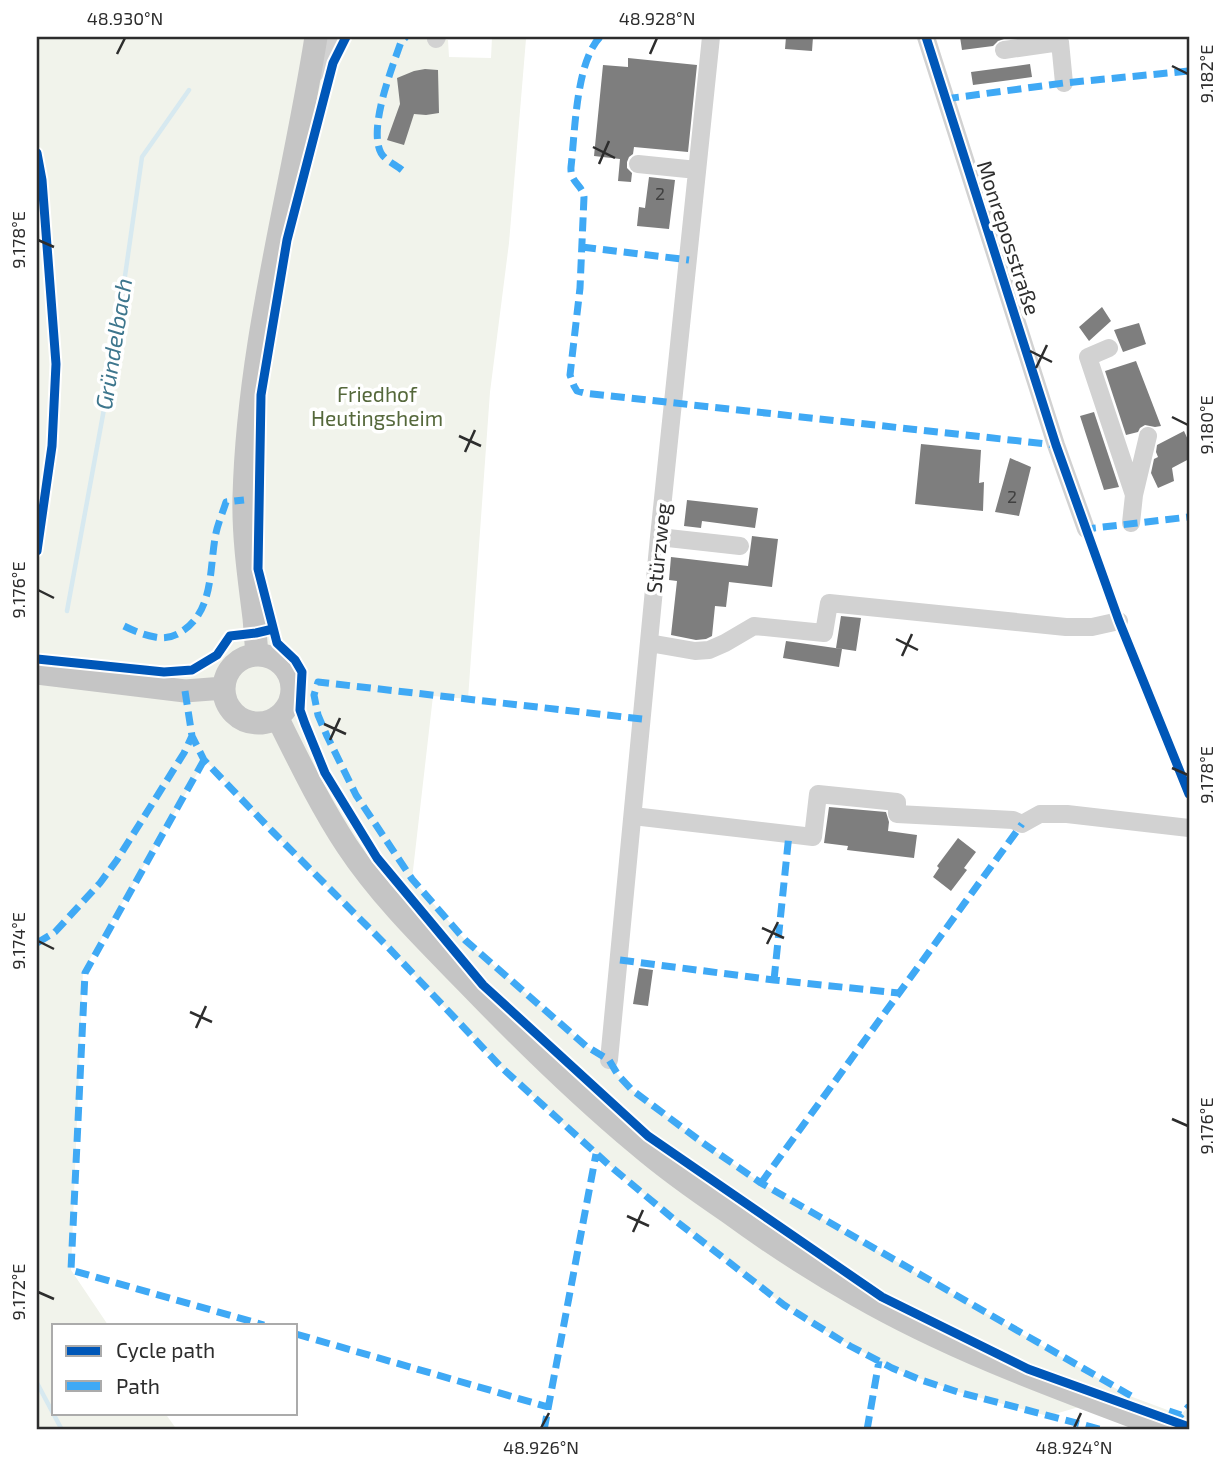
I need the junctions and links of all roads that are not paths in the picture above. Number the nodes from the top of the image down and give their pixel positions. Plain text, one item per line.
1 (316, 37) edge
2 (335, 37) edge
3 (711, 37) edge
4 (926, 37) edge
5 (1004, 50) dead end
6 (1064, 83) dead end
7 (303, 109) junction
8 (638, 164) dead end
9 (698, 170) junction
10 (1109, 348) dead end
11 (1148, 436) dead end
12 (1134, 495) junction
13 (1130, 523) dead end
14 (1086, 529) dead end
15 (659, 537) junction
16 (740, 546) dead end
17 (1119, 621) dead end
18 (649, 643) junction
19 (257, 655) junction
20 (37, 673) edge
21 (224, 688) junction
22 (277, 717) junction
23 (633, 816) junction
24 (1189, 828) edge
25 (609, 1060) dead end
26 (1169, 1430) edge

1 - 7 main road
2 - 7 street
3 - 9 street, Stürzweg
4 - 14 street, Monreposstraße
5 - 6 street
7 - 19 main road
8 - 9 street
9 - 15 street, Stürzweg
10 - 12 street
11 - 12 street
12 - 13 street
15 - 16 street
15 - 18 street, Stürzweg
17 - 18 street
18 - 23 street, Stürzweg
19 - 21 main road
19 - 22 main road
20 - 21 main road
21 - 22 main road
22 - 26 main road
23 - 24 street
23 - 25 street, Stürzweg

